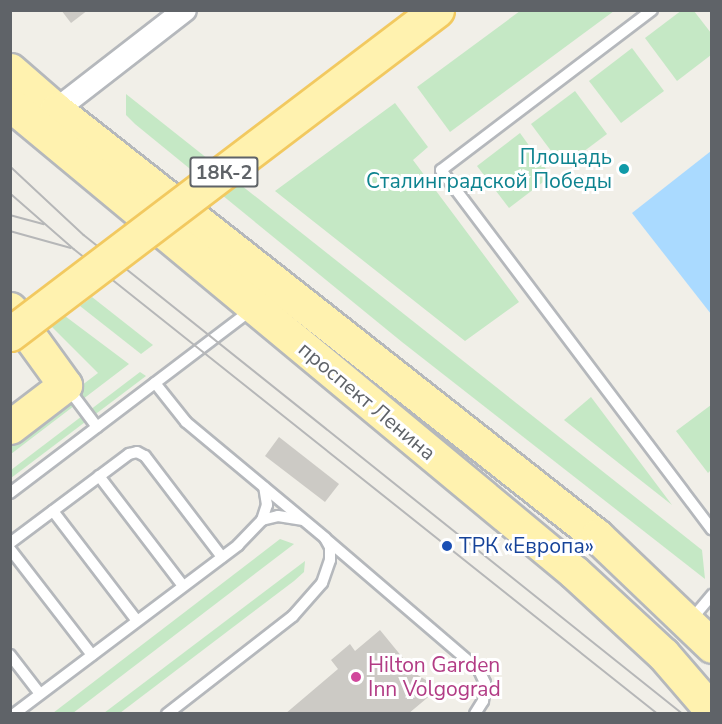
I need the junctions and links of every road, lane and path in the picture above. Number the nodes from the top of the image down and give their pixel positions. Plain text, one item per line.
1 (185, 10) edge
2 (437, 10) edge
3 (652, 10) edge
4 (10, 70) edge
5 (10, 104) edge
6 (56, 110) junction
7 (255, 307) junction
8 (10, 309) edge
9 (10, 334) edge
10 (155, 383) junction
11 (65, 385) junction
12 (10, 427) edge
13 (97, 427) junction
14 (99, 476) junction
15 (264, 487) junction
16 (10, 493) edge
17 (53, 511) junction
18 (262, 520) junction
19 (306, 521) junction
20 (711, 529) edge
21 (325, 538) junction
22 (10, 543) edge
23 (10, 549) edge
24 (222, 557) junction
25 (183, 586) junction
26 (711, 595) edge
27 (137, 621) junction
28 (688, 622) junction
29 (711, 646) edge
30 (10, 655) edge
31 (92, 655) junction
32 (40, 694) junction
33 (711, 711) edge
34 (14, 714) edge
35 (168, 714) edge
36 (475, 714) edge

1 - 6 street
2 - 9 main road, 18К-2, bridge
3 - 20 lane
4 - 6 main road, проспект Ленина
5 - 7 main road, проспект Ленина
6 - 28 main road, проспект Ленина
7 - 10 lane
7 - 33 main road, проспект Ленина
8 - 11 main road
10 - 13 lane
10 - 15 lane
11 - 12 main road
11 - 13 lane
13 - 16 lane
14 - 17 lane
14 - 24 lane
14 - 25 lane
15 - 18 lane
15 - 19 lane
17 - 22 lane
17 - 27 lane
18 - 19 lane
18 - 24 lane
19 - 21 lane
21 - 35 lane
21 - 36 lane
23 - 31 lane
24 - 25 lane
25 - 27 lane
26 - 28 lane
27 - 31 lane
28 - 29 main road, проспект Ленина
30 - 32 lane
31 - 32 lane
32 - 34 lane

